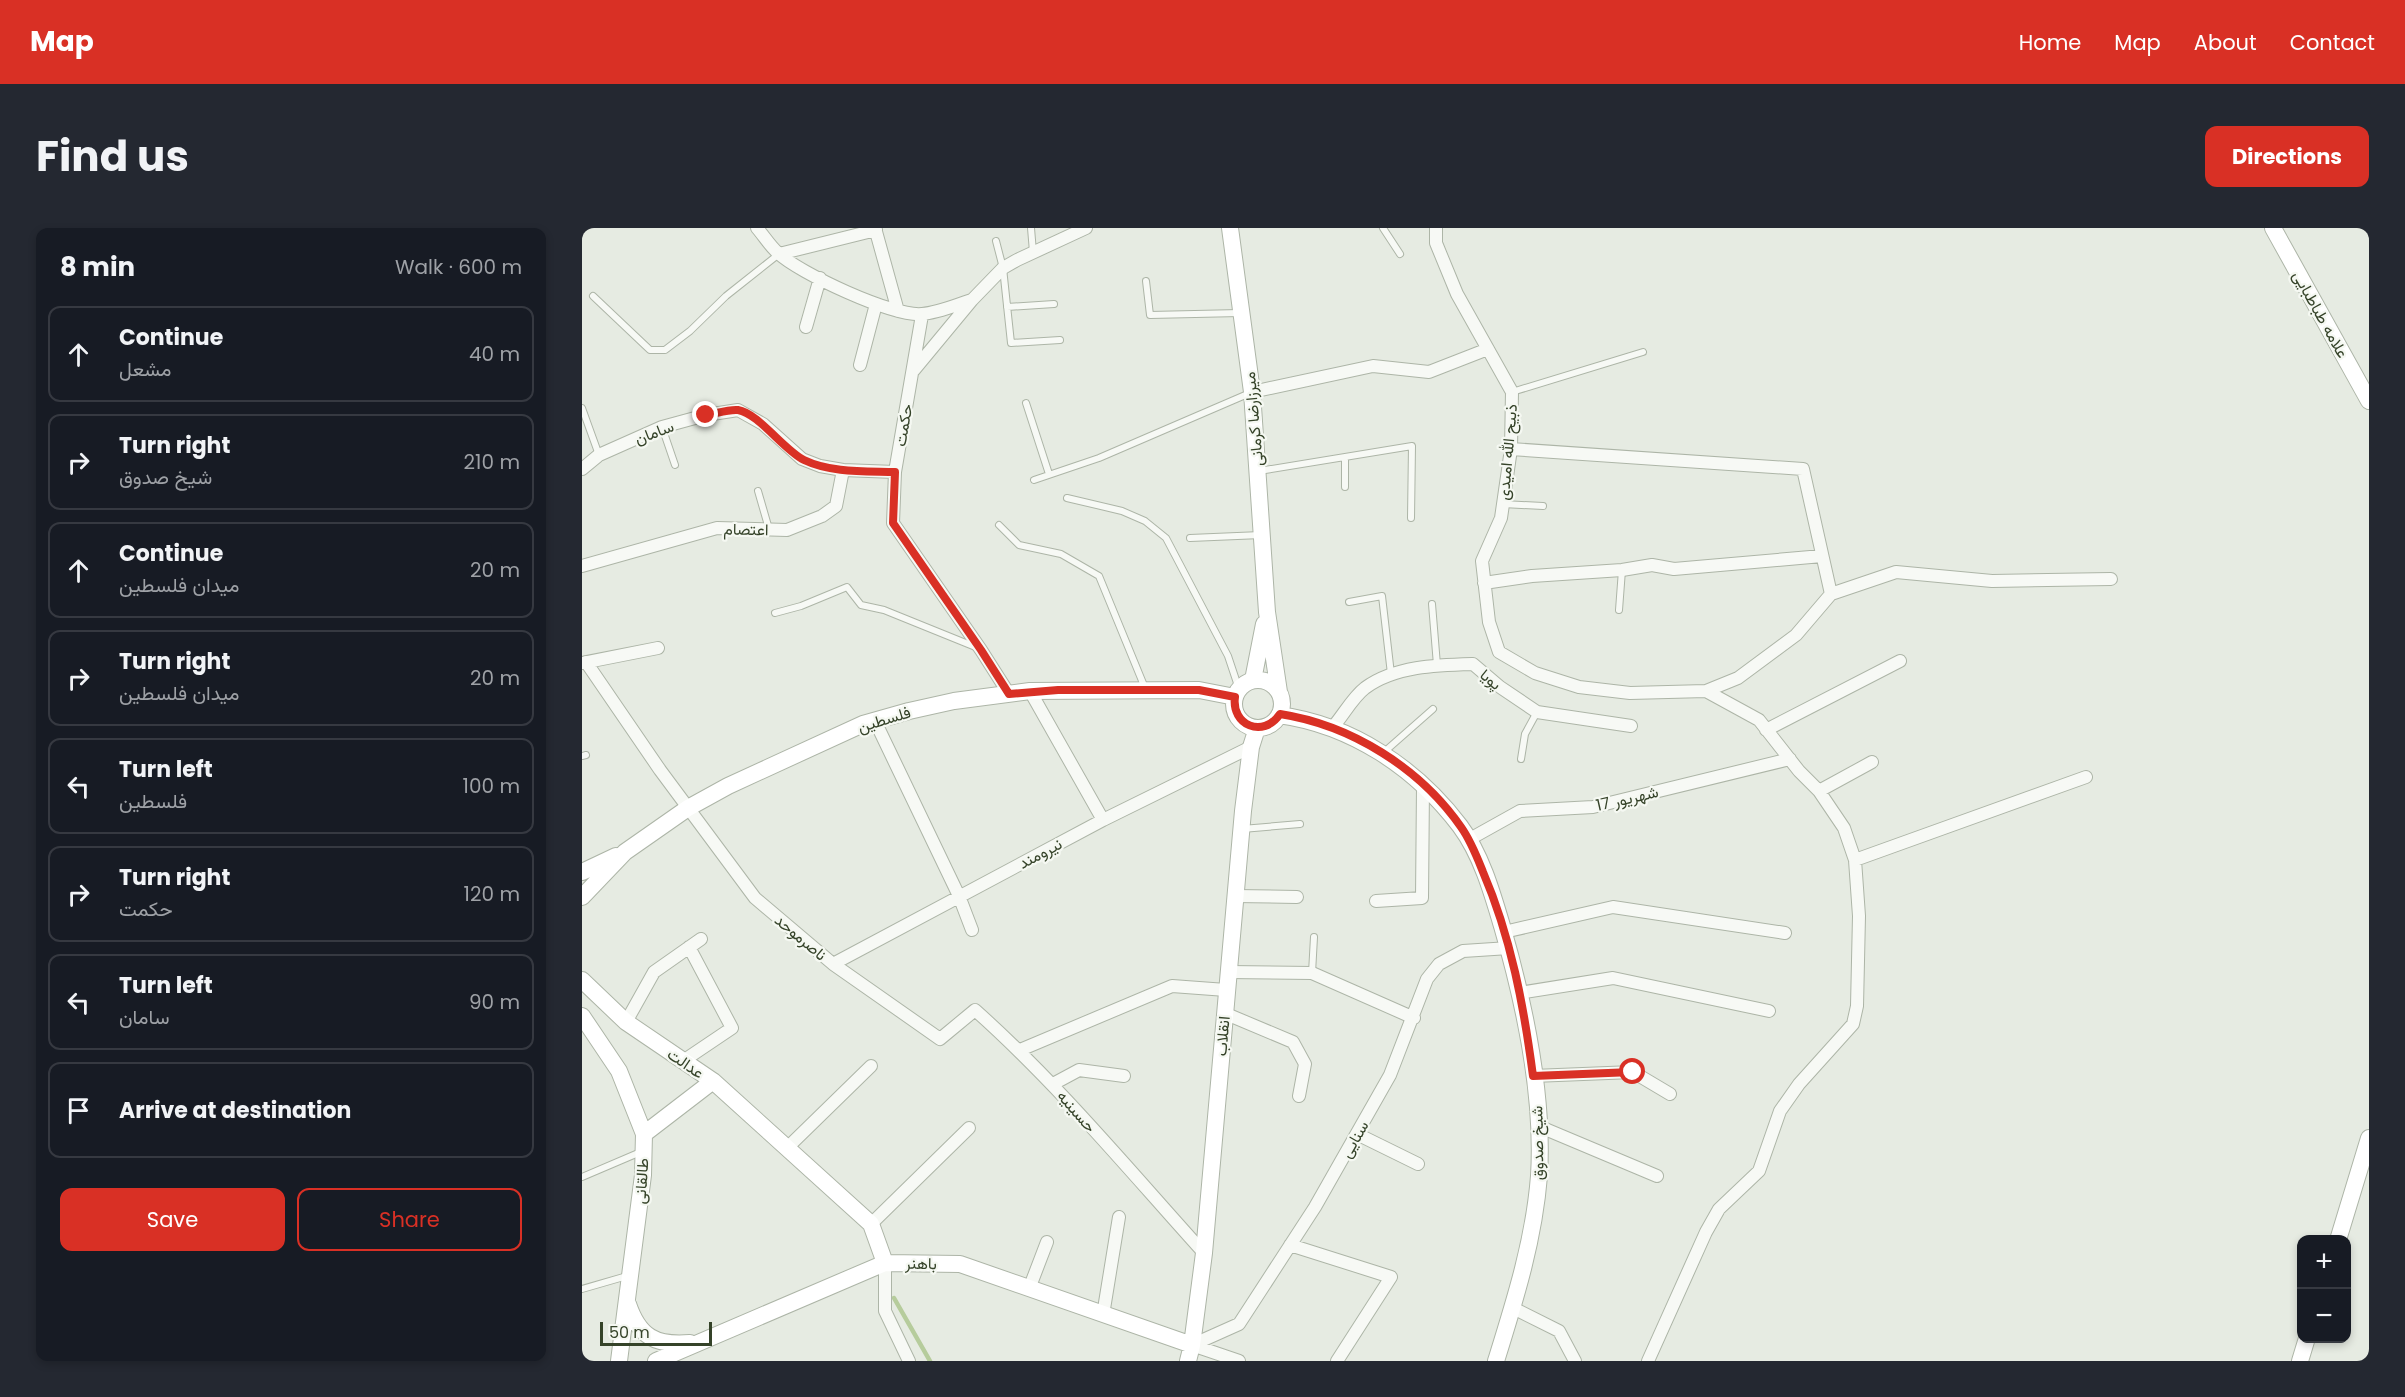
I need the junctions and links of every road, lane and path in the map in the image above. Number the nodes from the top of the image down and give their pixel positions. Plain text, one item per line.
1 (757, 228) edge
2 (1031, 228) edge
3 (1086, 228) edge
4 (1230, 228) edge
5 (1383, 228) edge
6 (1436, 228) edge
7 (2273, 228) edge
8 (876, 229) edge
9 (996, 241) dead end
10 (1033, 252) junction
11 (779, 254) junction
12 (1400, 254) dead end
13 (1003, 268) junction
14 (820, 278) junction
15 (1146, 281) dead end
16 (593, 296) dead end
17 (972, 300) junction
18 (876, 304) junction
19 (1054, 304) dead end
20 (1007, 307) junction
21 (898, 311) junction
22 (1240, 313) junction
23 (922, 315) junction
24 (806, 327) dead end
25 (1060, 340) dead end
26 (1488, 349) junction
27 (1643, 352) dead end
28 (861, 365) dead end
29 (912, 373) junction
30 (1252, 392) junction
31 (1512, 392) junction
32 (2369, 401) edge
33 (1026, 403) dead end
34 (582, 408) edge
35 (662, 427) junction
36 (1510, 449) junction
37 (599, 455) junction
38 (1345, 457) junction
39 (675, 465) dead end
40 (582, 469) edge
41 (843, 470) junction
42 (1258, 471) junction
43 (895, 472) junction
44 (1049, 474) junction
45 (1034, 480) dead end
46 (1345, 487) dead end
47 (758, 491) dead end
48 (1067, 498) dead end
49 (1503, 504) junction
50 (1543, 506) dead end
51 (1411, 518) dead end
52 (999, 525) dead end
53 (769, 529) junction
54 (1262, 535) junction
55 (1190, 538) dead end
56 (1822, 556) junction
57 (582, 566) edge
58 (1622, 570) junction
59 (2110, 579) dead end
60 (1484, 583) junction
61 (1831, 594) junction
62 (1349, 602) dead end
63 (1432, 604) dead end
64 (1619, 610) dead end
65 (1267, 612) junction
66 (775, 613) dead end
67 (658, 648) dead end
68 (981, 650) junction
69 (1899, 661) dead end
70 (584, 662) edge
71 (1437, 665) junction
72 (1391, 674) junction
73 (1242, 689) junction
74 (1146, 690) junction
75 (1029, 691) junction
76 (1706, 691) junction
77 (1279, 692) junction
78 (1009, 694) junction
79 (1432, 709) dead end
80 (1537, 712) junction
81 (1280, 714) junction
82 (875, 721) junction
83 (1631, 726) dead end
84 (1257, 728) junction
85 (1332, 728) junction
86 (1766, 730) junction
87 (1251, 747) junction
88 (1382, 754) junction
89 (1521, 759) dead end
90 (1790, 759) junction
91 (1872, 762) dead end
92 (2086, 777) dead end
93 (1424, 786) junction
94 (1819, 791) junction
95 (688, 808) junction
96 (1102, 820) junction
97 (1300, 824) dead end
98 (1241, 829) junction
99 (1468, 840) junction
100 (625, 852) junction
101 (1855, 860) junction
102 (582, 872) edge
103 (959, 896) junction
104 (1235, 896) junction
105 (582, 897) edge
106 (1298, 897) dead end
107 (1376, 901) dead end
108 (972, 930) dead end
109 (1785, 933) dead end
110 (1314, 937) dead end
111 (701, 939) dead end
112 (1506, 940) junction
113 (689, 946) junction
114 (833, 964) junction
115 (1228, 972) junction
116 (1312, 973) junction
117 (582, 980) edge
118 (1226, 990) junction
119 (1519, 993) junction
120 (1769, 1011) dead end
121 (1224, 1013) junction
122 (582, 1016) edge
123 (1414, 1018) junction
124 (626, 1022) junction
125 (940, 1040) joint
126 (1020, 1050) junction
127 (683, 1061) junction
128 (871, 1066) dead end
129 (1124, 1076) dead end
130 (1533, 1076) junction
131 (713, 1081) junction
132 (1053, 1084) junction
133 (1670, 1094) dead end
134 (1299, 1096) dead end
135 (1538, 1126) junction
136 (969, 1128) dead end
137 (1357, 1134) junction
138 (2369, 1138) edge
139 (643, 1142) junction
140 (787, 1148) junction
141 (1418, 1164) dead end
142 (1657, 1176) dead end
143 (582, 1178) edge
144 (1119, 1218) dead end
145 (871, 1224) junction
146 (2339, 1235) edge
147 (1047, 1242) dead end
148 (1290, 1245) junction
149 (1204, 1253) junction
150 (885, 1263) junction
151 (631, 1274) junction
152 (582, 1289) edge
153 (1029, 1289) junction
154 (628, 1303) junction
155 (1513, 1308) junction
156 (1104, 1315) junction
157 (703, 1341) junction
158 (2305, 1343) edge
159 (1190, 1353) edge
160 (619, 1361) edge
161 (656, 1361) edge
162 (909, 1361) edge
163 (1239, 1361) edge
164 (1337, 1361) edge
165 (1496, 1361) edge
166 (1575, 1361) edge
167 (1648, 1361) edge
168 (2300, 1361) edge

1 - 11 street
2 - 10 lane
3 - 10 street, حکمت
4 - 22 main road, میرزارضا کرمانی
5 - 12 lane
6 - 26 street, ذبیح الله امیدی
7 - 32 main road, علامه طباطبایی
8 - 11 street
8 - 21 street
9 - 13 lane
10 - 13 street, حکمت
11 - 14 street
11 - 16 lane
13 - 17 street, حکمت
13 - 20 lane
14 - 18 street
14 - 24 street
15 - 22 lane
17 - 23 street
17 - 29 street, حکمت
18 - 21 street
18 - 28 street
19 - 20 lane
20 - 25 lane
21 - 23 street
22 - 30 main road, میرزارضا کرمانی
23 - 29 street, حکمت
26 - 30 street
26 - 31 street, ذبیح الله امیدی
27 - 31 lane
29 - 43 street, حکمت
30 - 42 main road, میرزارضا کرمانی
30 - 44 lane
31 - 36 street, ذبیح الله امیدی
33 - 44 lane
34 - 37 lane
35 - 37 street, سامان
35 - 39 lane
35 - 41 street, سامان
36 - 49 street, ذبیح الله امیدی
36 - 56 street
37 - 40 street, سامان
38 - 42 lane
38 - 46 lane
38 - 51 lane
41 - 43 street, سامان
41 - 53 street, اعتصام
42 - 54 main road, میرزارضا کرمانی
43 - 68 street, حکمت
44 - 45 lane
47 - 53 lane
48 - 73 lane
49 - 50 lane
49 - 60 street, ذبیح الله امیدی
52 - 74 lane
53 - 57 street, اعتصام
54 - 55 lane
54 - 65 main road, میرزارضا کرمانی
56 - 58 street
56 - 61 street
58 - 60 street
58 - 64 lane
59 - 61 street
60 - 76 street, ذبیح الله امیدی
61 - 76 street
62 - 72 lane
63 - 71 lane
65 - 73 main road
65 - 77 main road
66 - 68 lane
67 - 70 street
68 - 78 street, حکمت
69 - 86 street
70 - 95 street, ناصرموحد
71 - 72 street, پویا
71 - 80 street, پویا
72 - 85 street, پویا
73 - 74 main road, فلسطین
73 - 77 main road
73 - 84 main road
74 - 75 main road, فلسطین
75 - 78 main road, فلسطین
75 - 96 street
76 - 86 street
77 - 81 main road
78 - 82 main road, فلسطین
79 - 88 lane
80 - 83 street, پویا
80 - 89 lane
81 - 84 main road
81 - 85 main road, شیخ صدوق
82 - 95 main road, فلسطین
82 - 103 street
84 - 87 main road, انقلاب
85 - 88 main road, شیخ صدوق
86 - 90 street
87 - 96 street, نیرومند
87 - 98 main road, انقلاب
88 - 93 main road, شیخ صدوق
90 - 94 street
90 - 99 street, 17 شهریور
91 - 94 street
92 - 101 street
93 - 99 main road, شیخ صدوق
93 - 107 street
94 - 101 street
95 - 100 main road, فلسطین
95 - 114 street, ناصرموحد
96 - 103 street, نیرومند
97 - 98 lane
98 - 104 main road, انقلاب
99 - 112 main road, شیخ صدوق
100 - 102 main road
100 - 105 main road, فلسطین
101 - 167 street
103 - 108 street
103 - 114 street, نیرومند
104 - 106 street
104 - 115 main road, انقلاب
109 - 112 street, سنایی
110 - 116 lane
111 - 113 street
112 - 119 main road, شیخ صدوق
112 - 123 street, سنایی
113 - 124 street
113 - 127 street
114 - 125 street, ناصرموحد
115 - 116 street
115 - 118 main road, انقلاب
116 - 123 street
117 - 124 main road, عدالت
118 - 121 main road, انقلاب
118 - 126 street
119 - 120 street
119 - 130 main road, شیخ صدوق
121 - 134 street
121 - 149 main road, انقلاب
122 - 139 main road, طالقانی
123 - 137 street, سنایی
124 - 127 main road, عدالت
125 - 126 street, حسینیه
126 - 132 street, حسینیه
127 - 131 main road, عدالت
128 - 140 street
129 - 132 street
130 - 133 street
130 - 135 main road, شیخ صدوق
131 - 139 main road
131 - 140 main road, عدالت
132 - 149 street, حسینیه
135 - 142 street
135 - 155 main road, شیخ صدوق
136 - 145 street
137 - 141 street
137 - 148 street, سنایی
138 - 146 main road
139 - 143 lane
139 - 151 main road, طالقانی
140 - 145 main road, عدالت
144 - 156 street
145 - 150 main road, عدالت
147 - 153 street
148 - 159 street, سنایی
148 - 164 street
149 - 159 main road, انقلاب
150 - 153 main road, باهنر
150 - 157 main road, باهنر
150 - 162 street
151 - 152 lane
151 - 154 main road, طالقانی
153 - 156 main road, باهنر
154 - 157 main road
154 - 160 main road, طالقانی
155 - 165 main road, شیخ صدوق
155 - 166 street
156 - 159 main road, باهنر
157 - 161 main road, باهنر
158 - 168 main road
159 - 163 street

